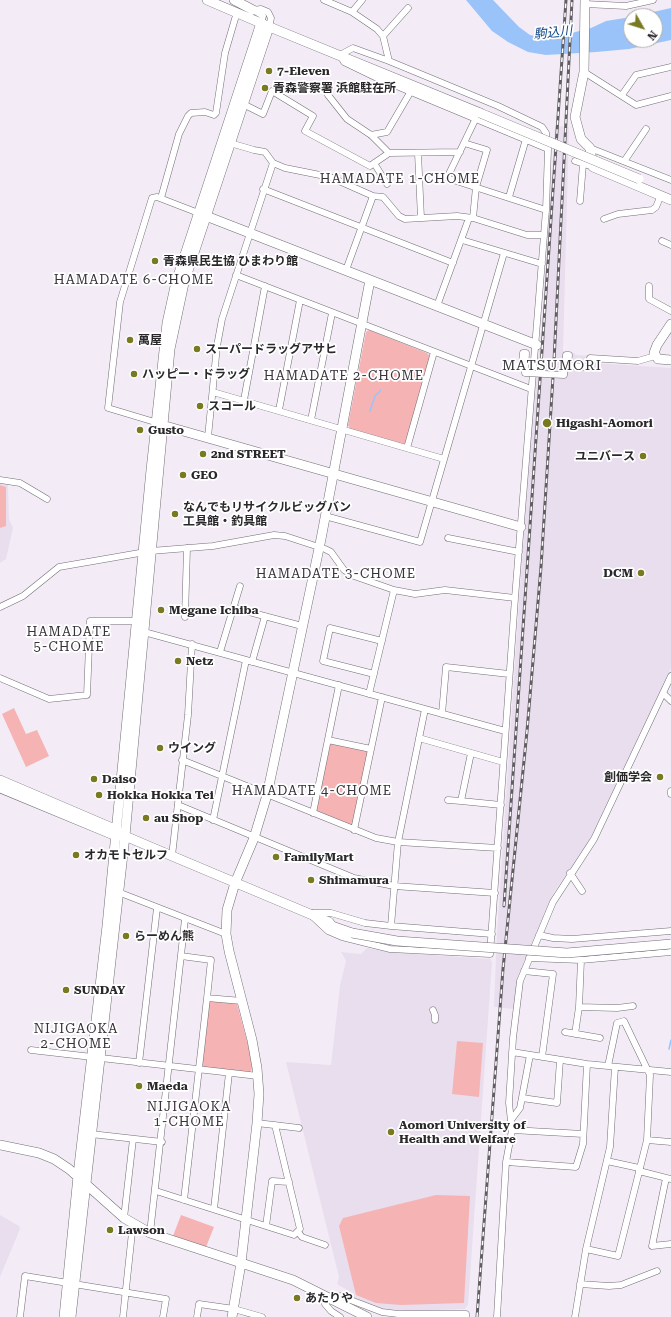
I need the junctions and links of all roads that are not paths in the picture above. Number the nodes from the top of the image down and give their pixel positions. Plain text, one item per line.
1 (207, 0) edge
2 (234, 0) edge
3 (325, 0) edge
4 (362, 0) edge
5 (653, 0) edge
6 (585, 2) edge
7 (340, 3) edge
8 (408, 8) dead end
9 (253, 10) joint
10 (237, 12) junction
11 (352, 12) junction
12 (265, 25) junction
13 (383, 36) junction
14 (340, 55) junction
15 (389, 61) junction
16 (671, 67) edge
17 (584, 72) junction
18 (412, 91) junction
19 (328, 95) dead end
20 (622, 95) junction
21 (671, 96) edge
22 (243, 104) junction
23 (478, 115) junction
24 (646, 130) dead end
25 (371, 135) junction
26 (526, 139) junction
27 (230, 142) junction
28 (464, 143) junction
29 (590, 148) junction
30 (548, 149) junction
31 (460, 152) junction
32 (389, 153) junction
33 (418, 153) junction
34 (625, 160) junction
35 (575, 161) dead end
36 (273, 163) junction
37 (374, 163) junction
38 (582, 164) junction
39 (593, 167) junction
40 (671, 180) edge
41 (387, 184) dead end
42 (476, 187) junction
43 (263, 189) junction
44 (671, 193) edge
45 (661, 195) junction
46 (373, 196) junction
47 (509, 197) junction
48 (161, 198) junction
49 (671, 200) edge
50 (580, 201) dead end
51 (546, 210) junction
52 (203, 214) junction
53 (421, 218) junction
54 (471, 218) junction
55 (604, 219) dead end
56 (361, 227) junction
57 (250, 233) junction
58 (544, 235) junction
59 (462, 240) junction
60 (662, 241) dead end
61 (671, 245) edge
62 (504, 253) junction
63 (453, 263) junction
64 (542, 264) junction
65 (346, 270) junction
66 (236, 275) junction
67 (370, 280) junction
68 (265, 286) junction
69 (649, 286) dead end
70 (300, 300) junction
71 (437, 306) junction
72 (671, 311) edge
73 (332, 313) junction
74 (362, 324) junction
75 (483, 324) junction
76 (671, 324) edge
77 (536, 345) junction
78 (434, 352) junction
79 (655, 356) junction
80 (671, 360) edge
81 (518, 365) dead end
82 (471, 367) junction
83 (531, 390) junction
84 (213, 392) junction
85 (244, 400) junction
86 (279, 410) junction
87 (311, 420) junction
88 (159, 423) junction
89 (342, 429) junction
90 (208, 437) junction
91 (407, 448) junction
92 (444, 459) junction
93 (333, 473) junction
94 (0, 480) edge
95 (47, 499) dead end
96 (432, 501) junction
97 (325, 516) junction
98 (521, 527) junction
99 (448, 538) dead end
100 (319, 547) junction
101 (187, 548) junction
102 (147, 552) junction
103 (519, 552) junction
104 (240, 586) dead end
105 (394, 590) junction
106 (515, 598) junction
107 (0, 607) edge
108 (234, 608) junction
109 (265, 616) junction
110 (185, 617) dead end
111 (137, 621) junction
112 (302, 626) junction
113 (144, 632) junction
114 (382, 641) junction
115 (192, 644) junction
116 (220, 652) junction
117 (249, 661) junction
118 (292, 672) junction
119 (374, 674) junction
120 (509, 674) junction
121 (671, 676) edge
122 (0, 678) edge
123 (339, 685) junction
124 (663, 693) junction
125 (369, 694) junction
126 (382, 698) junction
127 (671, 702) edge
128 (425, 709) junction
129 (442, 714) junction
130 (505, 731) junction
131 (419, 738) junction
132 (328, 740) junction
133 (371, 749) junction
134 (471, 753) junction
135 (182, 760) junction
136 (503, 762) junction
137 (222, 776) junction
138 (0, 780) edge
139 (0, 788) edge
140 (671, 791) edge
141 (671, 794) edge
142 (267, 795) junction
143 (448, 800) dead end
144 (461, 801) junction
145 (178, 805) junction
146 (501, 805) junction
147 (313, 813) junction
148 (213, 820) junction
149 (354, 830) junction
150 (119, 834) junction
151 (254, 838) junction
152 (398, 842) junction
153 (498, 848) junction
154 (172, 856) junction
155 (570, 873) junction
156 (235, 883) junction
157 (394, 886) junction
158 (582, 891) dead end
159 (118, 892) junction
160 (495, 893) junction
161 (157, 908) junction
162 (308, 914) junction
163 (185, 919) junction
164 (391, 926) junction
165 (671, 931) edge
166 (348, 932) junction
167 (226, 934) junction
168 (492, 934) junction
169 (539, 935) junction
170 (671, 938) edge
171 (671, 944) edge
172 (671, 952) edge
173 (181, 956) junction
174 (529, 958) junction
175 (581, 960) junction
176 (524, 971) junction
177 (207, 998) junction
178 (242, 1001) junction
179 (633, 1006) dead end
180 (579, 1007) junction
181 (433, 1010) dead end
182 (435, 1020) dead end
183 (565, 1032) dead end
184 (575, 1034) junction
185 (600, 1038) dead end
186 (31, 1050) dead end
187 (512, 1052) junction
188 (530, 1055) junction
189 (542, 1057) junction
190 (96, 1058) junction
191 (560, 1060) junction
192 (139, 1063) junction
193 (587, 1064) junction
194 (170, 1066) junction
195 (612, 1066) junction
196 (199, 1070) junction
197 (649, 1072) junction
198 (671, 1072) edge
199 (229, 1073) junction
200 (258, 1076) junction
201 (522, 1098) junction
202 (511, 1120) junction
203 (257, 1122) junction
204 (275, 1125) junction
205 (299, 1128) dead end
206 (512, 1130) junction
207 (91, 1134) junction
208 (583, 1134) junction
209 (133, 1139) junction
210 (647, 1140) junction
211 (162, 1142) junction
212 (671, 1142) edge
213 (0, 1145) edge
214 (607, 1161) junction
215 (506, 1162) junction
216 (639, 1170) junction
217 (78, 1176) junction
218 (669, 1178) edge
219 (289, 1182) junction
220 (86, 1184) junction
221 (156, 1191) junction
222 (184, 1200) junction
223 (214, 1209) junction
224 (124, 1218) junction
225 (246, 1219) junction
226 (133, 1223) junction
227 (266, 1226) junction
228 (298, 1232) junction
229 (150, 1233) junction
230 (671, 1244) edge
231 (326, 1245) dead end
232 (586, 1248) junction
233 (242, 1263) junction
234 (657, 1271) dead end
235 (71, 1283) junction
236 (580, 1284) junction
237 (125, 1292) junction
238 (329, 1299) junction
239 (233, 1313) edge
240 (20, 1317) edge
241 (64, 1317) edge
242 (71, 1317) edge
243 (123, 1317) edge
244 (163, 1317) edge
245 (197, 1317) edge
246 (262, 1317) edge
247 (340, 1317) edge
248 (366, 1317) edge
249 (466, 1317) edge
250 (497, 1317) edge
251 (575, 1317) edge

1 - 10 street
2 - 9 street
3 - 7 street
4 - 11 street
5 - 6 street
6 - 17 street
7 - 11 street
8 - 13 street
9 - 12 street
10 - 12 street
10 - 48 street
11 - 13 street
12 - 14 street
12 - 22 street
12 - 52 street
13 - 15 street
14 - 15 street
14 - 18 street
14 - 23 street
15 - 30 street
16 - 20 street
17 - 20 street
17 - 29 street
18 - 23 street
18 - 25 street
19 - 25 street
20 - 21 street
22 - 27 street
22 - 37 street
23 - 26 street
23 - 28 street
23 - 44 street, bridge
24 - 34 street
25 - 32 street
26 - 30 street
26 - 47 street
27 - 36 street
27 - 52 street
28 - 31 street
28 - 42 street
29 - 34 street
29 - 39 street
30 - 51 street
31 - 33 street
31 - 42 street
32 - 33 street
32 - 37 street
33 - 53 street
34 - 40 street
35 - 38 street
36 - 43 street
36 - 46 street
37 - 41 street
38 - 39 street
38 - 50 street
39 - 45 street
42 - 47 street
42 - 54 street
43 - 56 street
43 - 57 street
45 - 49 street
45 - 55 street
46 - 53 street
46 - 56 street
47 - 51 street
48 - 52 street
48 - 88 street
51 - 58 street
52 - 57 street
52 - 88 street
53 - 54 street
54 - 58 street
54 - 59 street
56 - 63 street
56 - 65 street
57 - 65 street
57 - 66 street
58 - 64 street
59 - 62 street
59 - 63 street
60 - 61 street
62 - 64 street
62 - 75 street
63 - 71 street
64 - 77 street
65 - 67 street
66 - 68 street
66 - 84 street
67 - 71 street
67 - 74 street
68 - 70 street
68 - 85 street
69 - 72 street
70 - 73 street
70 - 86 street
71 - 75 street
73 - 74 street
73 - 87 street
74 - 78 street
74 - 89 street
75 - 77 street
75 - 82 street
76 - 79 street
77 - 83 street
78 - 82 street
78 - 91 street
79 - 80 street
79 - 81 street, bridge
82 - 83 street
82 - 92 street
83 - 98 street
84 - 85 street
84 - 90 street
85 - 86 street
86 - 87 street
87 - 89 street
88 - 90 street
88 - 102 street
89 - 91 street
89 - 93 street
90 - 93 street
91 - 92 street
92 - 96 street
93 - 96 street
93 - 97 street
94 - 95 street
96 - 97 street
96 - 98 street
97 - 100 street
98 - 103 street
99 - 103 street
100 - 101 street
100 - 105 street
100 - 112 street
101 - 102 street
101 - 110 street
102 - 107 street
102 - 111 street
102 - 113 street
103 - 106 street
104 - 108 street
105 - 106 street
105 - 114 street
106 - 120 street
108 - 109 street
108 - 116 street
109 - 112 street
109 - 117 street
111 - 122 street
111 - 150 street
112 - 118 street
113 - 115 street
113 - 150 street
114 - 119 street
114 - 119 street
115 - 116 street
115 - 135 street
116 - 117 street
117 - 118 street
117 - 137 street
118 - 123 street
118 - 142 street
119 - 125 street
120 - 129 street
120 - 130 street
121 - 124 street
123 - 125 street
123 - 132 street
124 - 127 street
124 - 155 street
125 - 126 street
126 - 128 street
126 - 133 street
128 - 129 street
128 - 131 street
129 - 130 street
130 - 136 street
131 - 134 street
131 - 152 street
132 - 133 street
132 - 147 street
133 - 149 street
134 - 136 street
134 - 144 street
135 - 137 street
135 - 145 street
136 - 146 street
137 - 142 street
137 - 148 street
138 - 150 street
139 - 150 street
140 - 141 street
142 - 147 street
142 - 151 street
143 - 144 street
144 - 146 street
145 - 148 street
145 - 154 street
146 - 153 street
147 - 149 street
148 - 151 street
149 - 152 street
150 - 154 street
150 - 159 street
150 - 190 street
151 - 156 street
151 - 157 street
152 - 153 street
152 - 157 street
153 - 160 street
154 - 156 street
155 - 158 street
155 - 169 street
156 - 162 street
156 - 167 street
157 - 160 street
157 - 164 street
159 - 161 street
159 - 190 street
160 - 168 street
161 - 163 street
161 - 192 street
162 - 164 street
162 - 166 street
162 - 166 street
163 - 167 street
163 - 173 street
164 - 168 street
165 - 169 street
166 - 168 street
166 - 170 street
166 - 171 street, bridge
167 - 178 street
169 - 174 street
172 - 175 street
173 - 177 street
173 - 194 street
174 - 175 street
174 - 176 street
175 - 180 street
176 - 187 street
176 - 189 street
177 - 178 street
177 - 196 street
178 - 200 street
179 - 180 street
180 - 184 street
181 - 182 street
183 - 184 street
184 - 185 street
186 - 190 street
187 - 188 street
187 - 202 street
188 - 189 street
188 - 201 street
189 - 191 street
190 - 192 street
190 - 207 street
190 - 217 street
191 - 193 street
191 - 201 street
192 - 194 street
193 - 195 street
193 - 208 street
194 - 196 street
194 - 211 street
195 - 197 street
195 - 197 street
195 - 214 street
196 - 199 street
196 - 222 street
197 - 198 street
197 - 210 street
199 - 200 street
199 - 223 street
200 - 203 street
201 - 202 street
202 - 206 street
203 - 204 street
203 - 225 street
204 - 205 street
204 - 219 street
206 - 208 street
206 - 215 street
207 - 209 street
207 - 220 street
208 - 215 street
209 - 211 street
209 - 224 street
210 - 212 street
210 - 216 street
211 - 221 street
213 - 217 street
214 - 216 street
214 - 232 street
215 - 250 street
216 - 218 street
216 - 232 street
217 - 220 street
217 - 235 street
218 - 230 street
219 - 227 street
219 - 228 street
220 - 224 street
220 - 235 street
221 - 222 street
221 - 229 street
222 - 223 street
223 - 225 street
224 - 226 street
225 - 227 street
225 - 233 street
226 - 229 street
226 - 237 street
227 - 228 street
228 - 231 street
229 - 233 street
232 - 236 street
233 - 238 street
233 - 239 street
234 - 236 street
235 - 237 street
235 - 240 street
235 - 241 street
235 - 242 street
236 - 251 street
237 - 243 street
237 - 244 street
238 - 247 street
238 - 248 street
238 - 249 street
239 - 245 street
239 - 246 street

